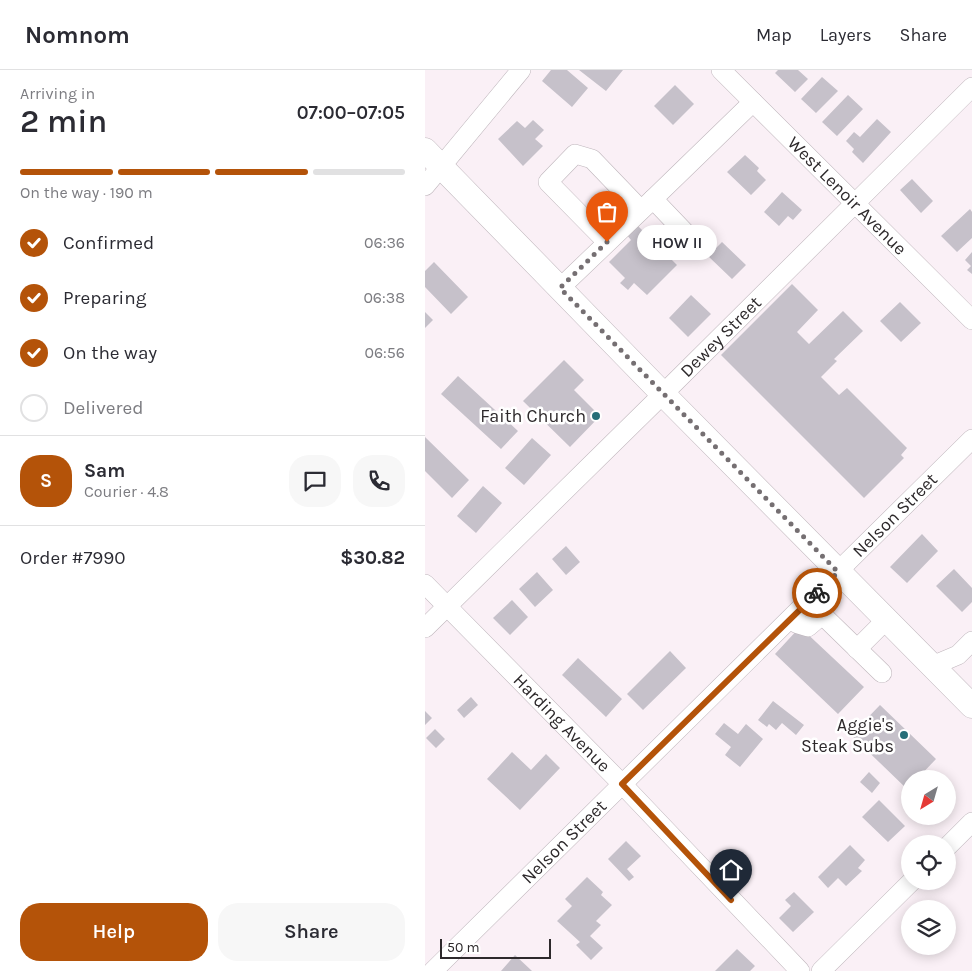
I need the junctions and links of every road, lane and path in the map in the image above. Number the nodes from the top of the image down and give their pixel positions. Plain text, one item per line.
1 (521, 70) edge
2 (721, 70) edge
3 (972, 87) edge
4 (753, 102) junction
5 (433, 158) edge
6 (425, 186) edge
7 (856, 203) junction
8 (647, 205) junction
9 (607, 242) junction
10 (695, 242) dead end
11 (560, 288) junction
12 (972, 320) edge
13 (663, 394) junction
14 (972, 439) edge
15 (838, 572) junction
16 (425, 584) edge
17 (808, 601) junction
18 (447, 606) junction
19 (822, 615) junction
20 (790, 620) junction
21 (886, 620) junction
22 (425, 628) edge
23 (971, 642) edge
24 (857, 649) junction
25 (932, 666) junction
26 (882, 673) dead end
27 (972, 706) edge
28 (622, 784) junction
29 (972, 822) edge
30 (956, 837) edge
31 (903, 890) edge
32 (433, 971) edge
33 (800, 971) edge
34 (821, 971) edge

1 - 5 street
2 - 4 street, West Lenoir Avenue
3 - 7 street, Dewey Street
4 - 7 street, West Lenoir Avenue
4 - 8 street
5 - 6 street
5 - 11 main road
7 - 12 street, West Lenoir Avenue
7 - 13 street, Dewey Street
8 - 9 street
8 - 9 street
8 - 10 street
9 - 11 street
11 - 13 main road
13 - 15 main road
13 - 18 street, Dewey Street
14 - 15 street, Nelson Street
15 - 17 street, Nelson Street
15 - 21 main road
16 - 18 street, Harding Avenue
17 - 19 street
17 - 20 street, Nelson Street
18 - 22 street, Dewey Street
18 - 28 street, Harding Avenue
19 - 20 street
19 - 24 street
20 - 28 street, Nelson Street
21 - 24 street
21 - 25 main road
23 - 25 street
24 - 26 street
25 - 27 main road
28 - 32 street, Nelson Street
28 - 33 street, Harding Avenue
29 - 30 street
31 - 34 street

